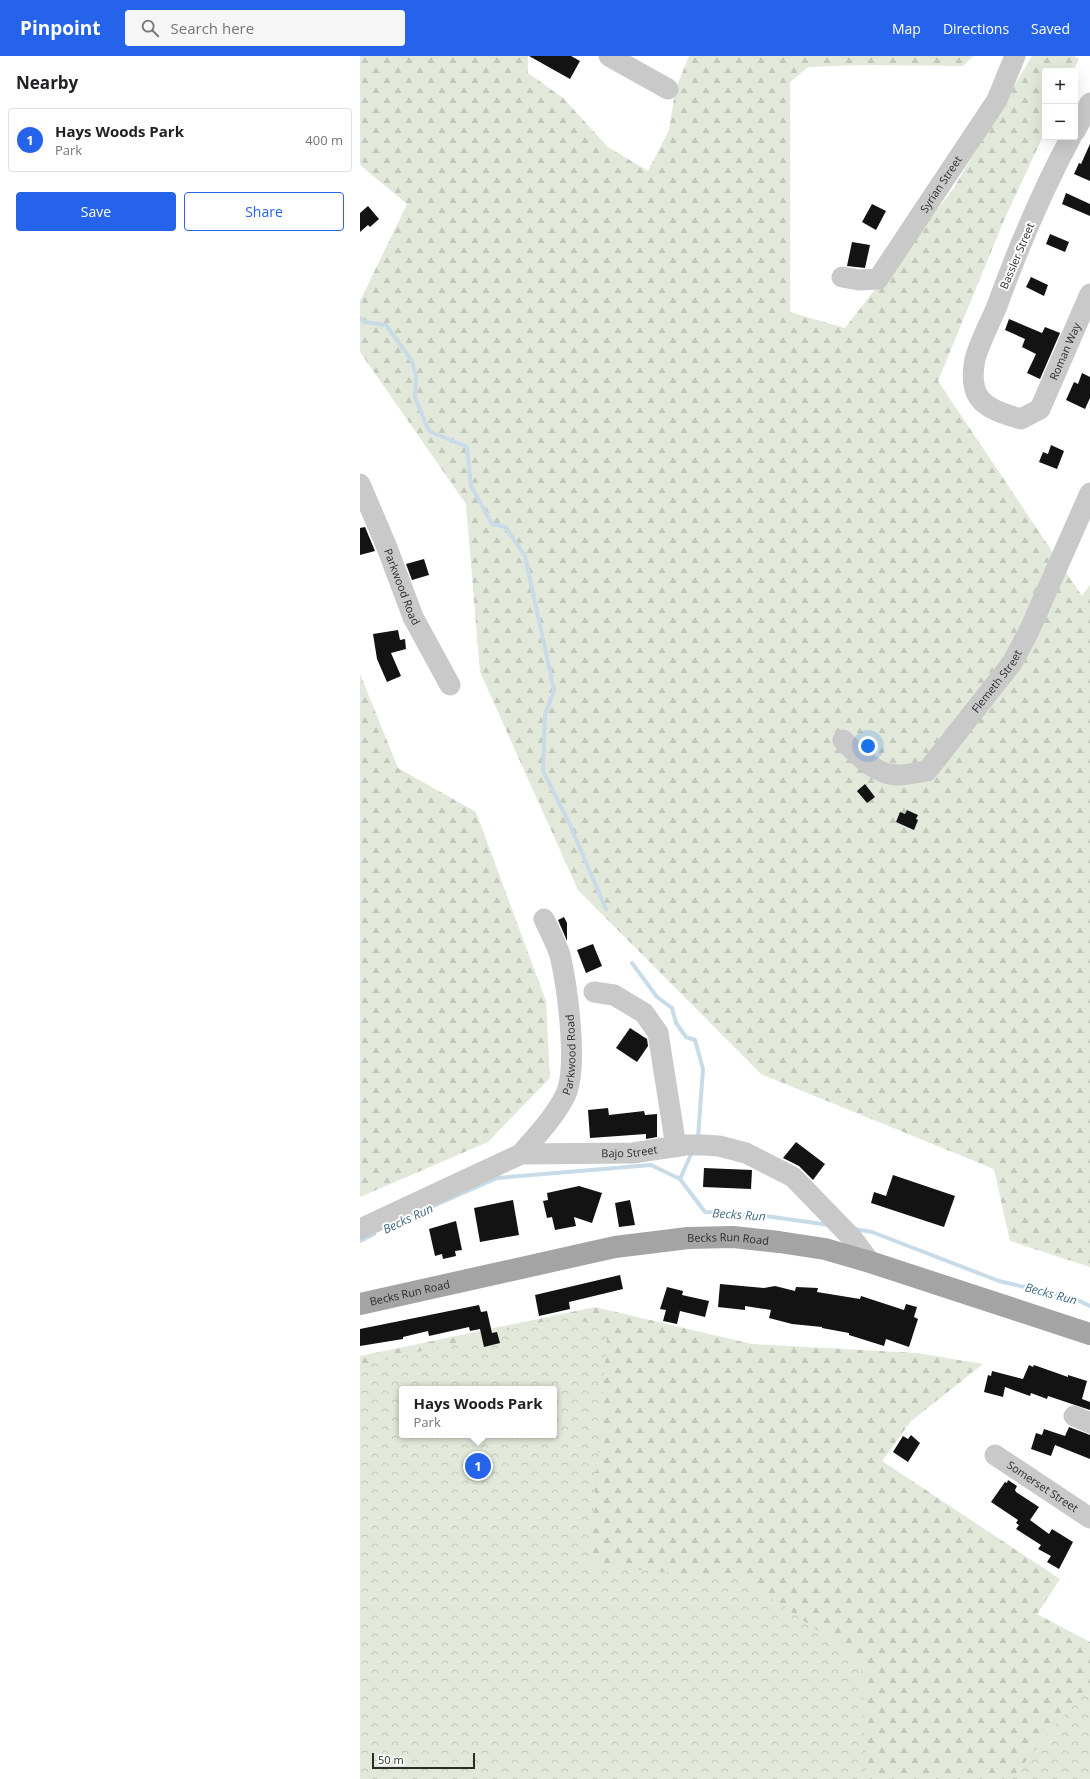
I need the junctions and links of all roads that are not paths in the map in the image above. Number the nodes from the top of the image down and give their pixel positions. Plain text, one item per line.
1 (609, 56) edge
2 (1015, 56) edge
3 (668, 89) dead end
4 (1090, 103) edge
5 (1078, 125) edge
6 (1070, 140) edge
7 (842, 277) dead end
8 (1090, 294) edge
9 (1040, 409) joint
10 (360, 484) edge
11 (1090, 493) edge
12 (450, 685) dead end
13 (843, 740) dead end
14 (544, 918) dead end
15 (594, 992) dead end
16 (688, 1146) junction
17 (521, 1154) junction
18 (360, 1229) edge
19 (870, 1262) junction
20 (360, 1304) edge
21 (1090, 1334) edge
22 (995, 1455) dead end
23 (1090, 1518) edge

1 - 3 street
2 - 7 street, Syrian Street
4 - 5 street
6 - 9 street, Bassler Street
8 - 9 street, Roman Way
10 - 12 street, Parkwood Road
11 - 13 street, Flemeth Street
14 - 17 street, Parkwood Road
15 - 16 street
16 - 17 street, Bajo Street
16 - 19 street, Bajo Street
17 - 18 street, Bajo Street
19 - 20 main road, Becks Run Road
19 - 21 main road, Becks Run Road
22 - 23 street, Somerset Street

